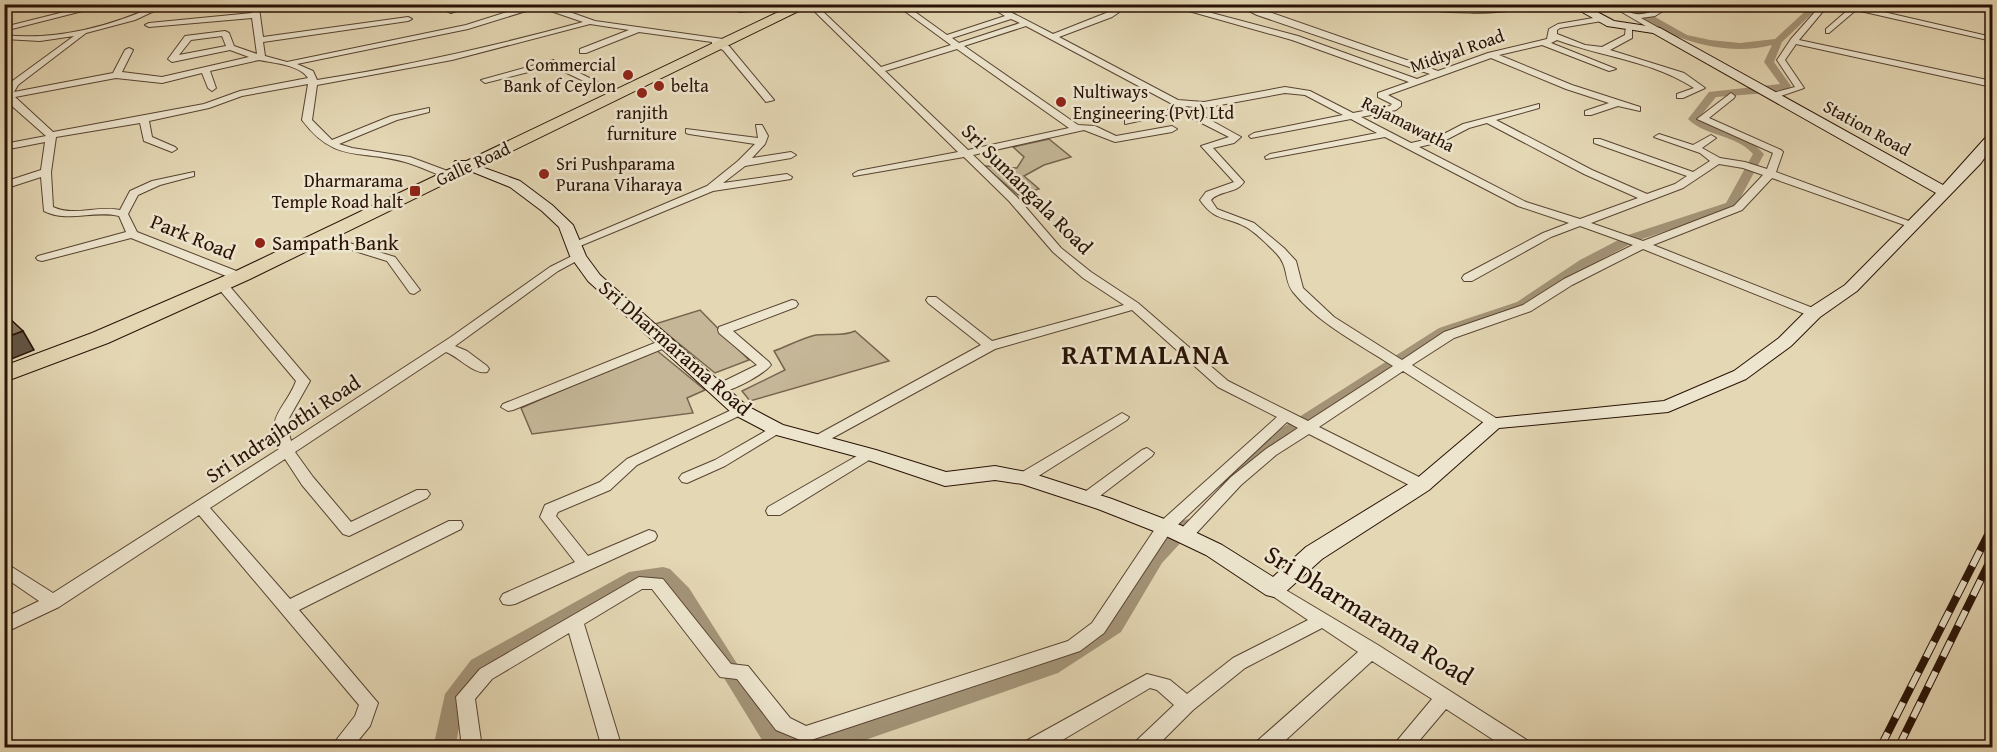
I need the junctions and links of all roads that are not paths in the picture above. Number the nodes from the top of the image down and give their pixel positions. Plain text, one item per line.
1 (28, 4) edge
2 (107, 4) edge
3 (166, 4) edge
4 (262, 4) edge
5 (472, 4) edge
6 (794, 4) edge
7 (808, 4) edge
8 (898, 4) edge
9 (988, 4) edge
10 (1128, 4) edge
11 (1167, 4) edge
12 (1238, 4) edge
13 (1286, 4) edge
14 (1406, 4) edge
15 (1435, 4) edge
16 (1534, 4) edge
17 (1573, 4) edge
18 (1611, 4) edge
19 (1635, 4) edge
20 (1671, 4) edge
21 (1826, 4) edge
22 (1837, 4) edge
23 (538, 5) edge
24 (1854, 8) junction
25 (1446, 9) junction
26 (4, 10) edge
27 (451, 11) dead end
28 (1260, 13) junction
29 (257, 15) junction
30 (1643, 15) junction
31 (1011, 16) junction
32 (408, 19) dead end
33 (1599, 19) junction
34 (590, 22) junction
35 (1026, 24) junction
36 (149, 25) dead end
37 (1629, 28) junction
38 (639, 29) junction
39 (4, 30) edge
40 (1656, 30) junction
41 (84, 31) junction
42 (1829, 31) dead end
43 (1554, 36) junction
44 (4, 37) edge
45 (1051, 37) junction
46 (945, 38) junction
47 (1992, 39) edge
48 (259, 40) junction
49 (1794, 41) junction
50 (720, 43) junction
51 (1544, 43) junction
52 (956, 46) junction
53 (231, 47) junction
54 (129, 50) dead end
55 (1603, 50) junction
56 (583, 51) dead end
57 (1491, 55) junction
58 (261, 57) junction
59 (284, 64) junction
60 (1612, 69) dead end
61 (878, 71) junction
62 (206, 72) junction
63 (1439, 74) junction
64 (116, 75) junction
65 (485, 80) dead end
66 (313, 81) junction
67 (1418, 82) junction
68 (1992, 84) edge
69 (212, 88) dead end
70 (614, 92) junction
71 (6, 96) edge
72 (1680, 96) dead end
73 (1731, 96) dead end
74 (1772, 96) junction
75 (769, 99) dead end
76 (1617, 103) junction
77 (1181, 106) junction
78 (1536, 106) dead end
79 (1637, 109) dead end
80 (426, 110) dead end
81 (1588, 113) dead end
82 (1354, 117) junction
83 (144, 119) junction
84 (1489, 120) junction
85 (1128, 122) dead end
86 (759, 127) dead end
87 (1077, 129) junction
88 (1172, 129) dead end
89 (689, 131) dead end
90 (1386, 134) junction
91 (1254, 136) dead end
92 (51, 137) junction
93 (1659, 137) dead end
94 (1711, 138) dead end
95 (1992, 139) edge
96 (1597, 141) dead end
97 (762, 142) junction
98 (330, 144) junction
99 (1409, 146) junction
100 (4, 147) edge
101 (1695, 148) junction
102 (172, 149) dead end
103 (964, 154) junction
104 (791, 155) dead end
105 (1270, 157) dead end
106 (1717, 161) junction
107 (742, 164) junction
108 (455, 169) junction
109 (46, 172) junction
110 (190, 174) dead end
111 (858, 174) dead end
112 (1770, 174) junction
113 (1695, 176) junction
114 (787, 177) dead end
115 (4, 186) edge
116 (711, 188) junction
117 (1945, 192) junction
118 (1647, 198) junction
119 (123, 214) junction
120 (1581, 223) junction
121 (1911, 224) junction
122 (132, 234) junction
123 (320, 237) junction
124 (1639, 246) junction
125 (577, 250) junction
126 (42, 258) dead end
127 (230, 278) junction
128 (1468, 278) dead end
129 (414, 290) dead end
130 (932, 300) dead end
131 (792, 303) dead end
132 (1134, 306) junction
133 (1814, 313) junction
134 (667, 342) junction
135 (990, 346) junction
136 (445, 347) junction
137 (1401, 365) junction
138 (4, 368) edge
139 (482, 369) dead end
140 (4, 375) edge
141 (717, 390) junction
142 (508, 406) dead end
143 (740, 410) junction
144 (1122, 417) dead end
145 (1297, 422) junction
146 (1494, 423) junction
147 (776, 429) junction
148 (820, 439) junction
149 (286, 451) junction
150 (1147, 453) dead end
151 (869, 454) junction
152 (687, 478) dead end
153 (1024, 478) junction
154 (1422, 485) junction
155 (422, 494) dead end
156 (1087, 498) junction
157 (201, 507) junction
158 (774, 511) dead end
159 (455, 525) dead end
160 (1175, 532) junction
161 (649, 536) dead end
162 (586, 565) junction
163 (4, 568) edge
164 (1274, 589) junction
165 (509, 599) dead end
166 (52, 602) junction
167 (288, 608) junction
168 (1323, 620) junction
169 (574, 621) junction
170 (4, 626) edge
171 (1372, 650) junction
172 (1445, 697) junction
173 (1186, 705) junction
174 (340, 747) edge
175 (472, 747) edge
176 (612, 747) edge
177 (1031, 747) edge
178 (1142, 747) edge
179 (1263, 747) edge
180 (1401, 747) edge
181 (1522, 747) edge

1 - 26 street
2 - 39 street
3 - 41 street
4 - 29 street
5 - 27 street
6 - 50 highway, Galle Road
7 - 50 highway, Galle Road
7 - 61 street, Sri Sumangala Road
8 - 46 street
9 - 31 street, Rajamawatha
10 - 45 street
11 - 67 street
12 - 28 street
13 - 28 street
14 - 25 street
15 - 25 street
16 - 25 street
17 - 33 street
18 - 30 street
19 - 30 street
20 - 30 street
21 - 49 street
22 - 24 street
23 - 34 street
23 - 59 street
24 - 42 street
24 - 47 street
28 - 63 street
29 - 36 street
29 - 48 street
30 - 40 street
31 - 35 street, Rajamawatha
31 - 46 street
32 - 48 street
33 - 37 street
33 - 43 street, Midiyal Road
34 - 38 street
34 - 66 street
35 - 45 street, Rajamawatha
35 - 52 street
37 - 40 street
37 - 55 street
38 - 50 street
38 - 56 street
40 - 74 street, Station Road
41 - 44 street
41 - 71 street
43 - 51 street, Midiyal Road
43 - 55 street
45 - 77 street, Rajamawatha
46 - 52 street
48 - 58 street
49 - 68 street
49 - 74 street
50 - 70 highway, Galle Road
50 - 75 street
50 - 108 highway, Galle Road
51 - 57 street, Midiyal Road
51 - 60 street
52 - 61 street
52 - 87 street
53 - 53 street
53 - 58 street
54 - 64 street
55 - 72 street
57 - 63 street, Midiyal Road
57 - 76 street
58 - 59 street
58 - 62 street
59 - 66 street
61 - 103 street, Sri Sumangala Road
62 - 64 street
62 - 69 street
63 - 67 street, Midiyal Road
64 - 71 street
65 - 70 street
66 - 83 street
66 - 98 street
67 - 82 street, Midiyal Road
70 - 108 highway, Galle Road
71 - 92 street
73 - 112 street
74 - 117 street, Station Road
76 - 79 street
76 - 81 street
77 - 82 street, Rajamawatha
77 - 85 street
77 - 137 street
78 - 84 street
80 - 98 street
82 - 90 street, Rajamawatha
82 - 91 street
83 - 92 street
83 - 102 street
84 - 99 street
84 - 118 street
86 - 97 street
87 - 88 street
87 - 103 street
89 - 97 street
90 - 99 street, Rajamawatha
90 - 105 street
92 - 100 street
92 - 109 street
93 - 101 street
94 - 101 street
95 - 117 street
96 - 113 street
97 - 107 street
98 - 108 street
99 - 120 street, Rajamawatha
101 - 106 street
103 - 111 street
103 - 132 street, Sri Sumangala Road
104 - 107 street
106 - 112 street
106 - 113 street
107 - 116 street
108 - 123 highway, Galle Road
108 - 125 street, Sri Dharmarama Road
108 - 127 highway, Galle Road
109 - 115 street
109 - 119 street, Park Road
110 - 119 street
112 - 121 street
112 - 124 street
113 - 118 street
114 - 116 street
116 - 125 street, Sri Indrajhothi Road
117 - 121 street
118 - 120 street
119 - 122 street, Park Road
120 - 124 street, Rajamawatha
120 - 128 street
121 - 133 street
122 - 126 street
122 - 127 street, Park Road
123 - 127 highway, Galle Road
123 - 129 street
124 - 133 street, Rajamawatha
124 - 137 street
125 - 134 street, Sri Dharmarama Road
125 - 136 street, Sri Indrajhothi Road
127 - 138 highway, Galle Road
127 - 140 highway, Galle Road
127 - 149 street
130 - 135 street
131 - 141 street
132 - 135 street
132 - 145 street, Sri Sumangala Road
133 - 146 street
134 - 141 street, Sri Dharmarama Road
134 - 142 street
135 - 148 street
136 - 139 street
136 - 149 street, Sri Indrajhothi Road
137 - 145 street
137 - 146 street
141 - 143 street, Sri Dharmarama Road
143 - 147 street, Sri Dharmarama Road
143 - 162 street
144 - 153 street
145 - 154 street, Sri Sumangala Road
145 - 160 street
145 - 160 street
146 - 154 street
147 - 148 street, Sri Dharmarama Road
147 - 152 street
148 - 151 street, Sri Dharmarama Road
149 - 155 street
149 - 157 street, Sri Indrajhothi Road
150 - 156 street
151 - 153 street, Sri Dharmarama Road
151 - 158 street
153 - 156 street, Sri Dharmarama Road
154 - 164 street
156 - 160 street, Sri Dharmarama Road
157 - 166 street, Sri Indrajhothi Road
157 - 167 street
159 - 167 street
160 - 164 street, Sri Dharmarama Road
160 - 169 street
161 - 162 street
162 - 165 street
163 - 166 street
164 - 168 street, Sri Dharmarama Road
166 - 170 street, Sri Indrajhothi Road
167 - 174 street
168 - 171 street, Sri Dharmarama Road
168 - 173 street
169 - 175 street
169 - 176 street
171 - 172 street, Sri Dharmarama Road
171 - 179 street
172 - 180 street
172 - 181 street, Sri Dharmarama Road
173 - 177 street
173 - 178 street

